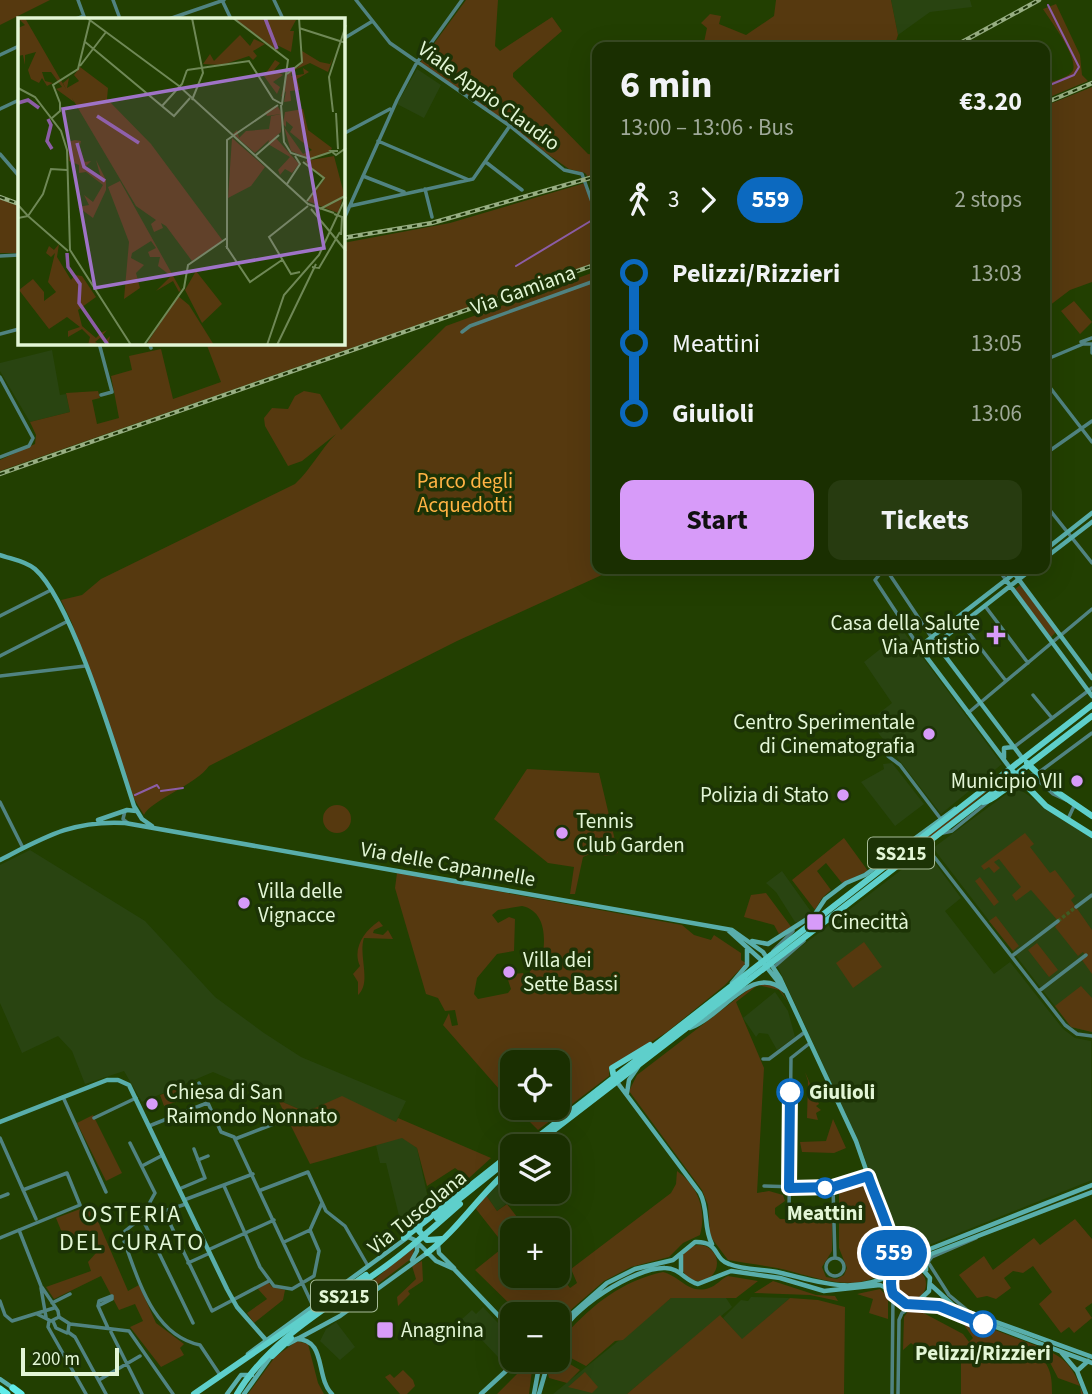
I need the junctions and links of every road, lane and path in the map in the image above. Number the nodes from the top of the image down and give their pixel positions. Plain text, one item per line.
1 (78, 0) edge
2 (113, 0) edge
3 (223, 0) edge
4 (274, 0) edge
5 (356, 0) edge
6 (462, 0) edge
7 (119, 16) dead end
8 (85, 17) edge
9 (172, 18) edge
10 (231, 18) edge
11 (281, 18) edge
12 (371, 22) junction
13 (345, 38) edge
14 (18, 46) edge
15 (0, 55) edge
16 (416, 64) junction
17 (18, 100) edge
18 (392, 108) junction
19 (0, 109) edge
20 (510, 126) junction
21 (345, 133) edge
22 (377, 141) junction
23 (0, 154) edge
24 (487, 163) junction
25 (18, 175) edge
26 (363, 176) junction
27 (470, 180) junction
28 (425, 189) junction
29 (522, 190) dead end
30 (405, 193) junction
31 (592, 201) edge
32 (350, 206) junction
33 (345, 216) edge
34 (432, 217) dead end
35 (18, 256) edge
36 (0, 257) edge
37 (592, 282) edge
38 (18, 329) edge
39 (462, 332) dead end
40 (0, 334) edge
41 (1092, 343) edge
42 (100, 345) edge
43 (1050, 358) edge
44 (0, 377) edge
45 (1050, 388) edge
46 (101, 395) dead end
47 (1092, 421) edge
48 (1081, 429) junction
49 (1092, 442) edge
50 (1050, 451) edge
51 (0, 457) edge
52 (1050, 511) edge
53 (1092, 513) edge
54 (1092, 522) edge
55 (1087, 526) junction
56 (1067, 532) junction
57 (1092, 533) edge
58 (1071, 538) junction
59 (1050, 546) edge
60 (1050, 554) edge
61 (0, 555) edge
62 (1092, 563) edge
63 (880, 574) edge
64 (888, 574) edge
65 (1002, 574) edge
66 (1011, 574) edge
67 (1015, 574) edge
68 (1025, 574) edge
69 (1019, 579) junction
70 (1006, 580) junction
71 (1010, 586) junction
72 (51, 590) junction
73 (972, 606) junction
74 (985, 606) junction
75 (1092, 609) edge
76 (977, 612) junction
77 (0, 616) edge
78 (68, 621) junction
79 (962, 624) junction
80 (1060, 636) junction
81 (932, 637) junction
82 (1052, 642) junction
83 (936, 644) junction
84 (919, 647) junction
85 (924, 653) junction
86 (0, 656) edge
87 (1028, 663) junction
88 (85, 666) junction
89 (0, 676) edge
90 (1092, 678) edge
91 (1006, 681) junction
92 (1091, 692) edge
93 (1033, 695) dead end
94 (980, 703) junction
95 (1092, 705) edge
96 (968, 713) junction
97 (1092, 716) edge
98 (1052, 719) junction
99 (1070, 733) junction
100 (1092, 733) edge
101 (1007, 738) junction
102 (1078, 743) junction
103 (1014, 747) junction
104 (994, 748) junction
105 (888, 756) dead end
106 (1004, 760) junction
107 (1026, 762) junction
108 (1010, 768) junction
109 (1037, 774) junction
110 (1015, 775) junction
111 (1025, 786) junction
112 (132, 799) junction
113 (989, 801) junction
114 (1068, 801) junction
115 (0, 802) edge
116 (978, 804) junction
117 (1074, 806) junction
118 (959, 807) junction
119 (125, 811) junction
120 (137, 813) junction
121 (1092, 816) edge
122 (940, 818) junction
123 (1066, 820) junction
124 (94, 821) junction
125 (128, 823) junction
126 (163, 830) junction
127 (941, 833) junction
128 (1092, 835) edge
129 (925, 845) junction
130 (23, 848) junction
131 (0, 860) edge
132 (1092, 895) edge
133 (1076, 907) tunnel mouth
134 (1058, 920) tunnel mouth
135 (727, 929) junction
136 (793, 930) junction
137 (741, 935) junction
138 (745, 945) junction
139 (1086, 955) dead end
140 (767, 956) junction
141 (1012, 956) junction
142 (773, 965) junction
143 (727, 989) junction
144 (1039, 991) junction
145 (786, 992) junction
146 (688, 1028) junction
147 (805, 1032) junction
148 (1092, 1037) edge
149 (795, 1040) junction
150 (810, 1043) junction
151 (783, 1049) junction
152 (800, 1049) junction
153 (791, 1058) junction
154 (763, 1059) dead end
155 (638, 1067) junction
156 (616, 1080) junction
157 (199, 1083) dead end
158 (604, 1092) junction
159 (626, 1094) junction
160 (63, 1097) junction
161 (136, 1098) junction
162 (207, 1102) junction
163 (94, 1118) dead end
164 (284, 1120) dead end
165 (0, 1122) edge
166 (553, 1125) junction
167 (149, 1126) junction
168 (539, 1134) edge
169 (541, 1134) edge
170 (550, 1134) edge
171 (0, 1138) edge
172 (235, 1139) junction
173 (130, 1143) dead end
174 (194, 1149) dead end
175 (163, 1155) junction
176 (208, 1156) dead end
177 (198, 1160) junction
178 (142, 1166) junction
179 (500, 1168) edge
180 (500, 1169) edge
181 (253, 1174) junction
182 (500, 1174) edge
183 (868, 1176) junction
184 (1092, 1185) edge
185 (223, 1186) junction
186 (764, 1186) dead end
187 (833, 1187) junction
188 (789, 1188) junction
189 (21, 1189) junction
190 (179, 1189) junction
191 (261, 1190) junction
192 (106, 1192) dead end
193 (1092, 1192) edge
194 (8, 1194) dead end
195 (0, 1197) edge
196 (185, 1202) junction
197 (322, 1203) junction
198 (458, 1203) junction
199 (879, 1209) junction
200 (789, 1211) dead end
201 (164, 1212) junction
202 (153, 1215) junction
203 (142, 1218) junction
204 (36, 1219) dead end
205 (274, 1220) junction
206 (420, 1225) junction
207 (706, 1227) junction
208 (19, 1230) junction
209 (310, 1230) junction
210 (245, 1234) junction
211 (0, 1238) edge
212 (404, 1238) junction
213 (976, 1238) junction
214 (417, 1241) junction
215 (441, 1241) junction
216 (284, 1242) junction
217 (695, 1242) junction
218 (715, 1248) junction
219 (930, 1249) junction
220 (894, 1250) junction
221 (209, 1252) junction
222 (427, 1253) junction
223 (681, 1253) junction
224 (720, 1257) junction
225 (835, 1258) junction
226 (188, 1263) junction
227 (908, 1264) junction
228 (408, 1265) junction
229 (368, 1266) junction
230 (454, 1269) junction
231 (926, 1271) junction
232 (681, 1273) junction
233 (893, 1274) junction
234 (717, 1275) junction
235 (372, 1276) junction
236 (269, 1281) junction
237 (304, 1285) junction
238 (931, 1285) junction
239 (41, 1286) junction
240 (944, 1289) junction
241 (936, 1290) junction
242 (892, 1292) junction
243 (70, 1294) dead end
244 (0, 1301) edge
245 (234, 1302) junction
246 (52, 1303) junction
247 (916, 1303) junction
248 (312, 1304) junction
249 (98, 1306) dead end
250 (54, 1308) junction
251 (47, 1310) junction
252 (334, 1310) dead end
253 (348, 1310) junction
254 (963, 1313) junction
255 (972, 1313) junction
256 (35, 1314) junction
257 (570, 1314) edge
258 (59, 1316) junction
259 (500, 1317) edge
260 (49, 1320) junction
261 (193, 1323) dead end
262 (570, 1323) edge
263 (70, 1324) junction
264 (109, 1330) junction
265 (69, 1333) junction
266 (293, 1339) junction
267 (266, 1340) junction
268 (1060, 1352) junction
269 (1077, 1354) junction
270 (140, 1356) dead end
271 (271, 1356) joint
272 (1091, 1360) edge
273 (128, 1363) junction
274 (1075, 1369) junction
275 (505, 1372) edge
276 (538, 1372) edge
277 (546, 1372) edge
278 (220, 1375) junction
279 (256, 1375) junction
280 (0, 1379) edge
281 (98, 1380) junction
282 (0, 1389) edge
283 (10, 1391) edge
284 (22, 1394) edge
285 (86, 1394) edge
286 (106, 1394) edge
287 (142, 1394) edge
288 (173, 1394) edge
289 (194, 1394) edge
290 (228, 1394) edge
291 (237, 1394) edge
292 (245, 1394) edge
293 (332, 1394) edge
294 (481, 1394) edge
295 (536, 1394) edge
296 (892, 1394) edge
297 (898, 1394) edge
298 (1086, 1394) edge

1 - 8 street
2 - 7 street
3 - 9 street
3 - 10 street
4 - 11 street
5 - 12 street, Viale Appio Claudio
6 - 16 street
12 - 13 street
12 - 16 street, Viale Appio Claudio
14 - 15 street
16 - 18 street
16 - 20 street, Viale Appio Claudio
17 - 19 street
18 - 21 street
18 - 22 street
20 - 24 street
20 - 31 street, Viale Appio Claudio
22 - 26 street
22 - 27 street
23 - 25 street
24 - 27 street
24 - 29 street
26 - 30 street
26 - 32 street
27 - 28 street
28 - 30 street
28 - 34 street
30 - 32 street
32 - 33 street
35 - 36 street
37 - 39 street, Via Gamiana
38 - 40 street
41 - 43 street
42 - 46 street
44 - 51 street
45 - 48 street
47 - 48 street
48 - 49 street
48 - 50 street
52 - 56 street
53 - 56 street
54 - 55 street
55 - 57 street
55 - 58 street
56 - 58 street
56 - 59 street
58 - 60 street
58 - 62 street
61 - 72 street
63 - 84 street
64 - 81 street
65 - 70 street
66 - 70 street
67 - 69 street
68 - 69 street
69 - 71 street
69 - 80 street
70 - 71 street
70 - 73 street
71 - 74 street
71 - 82 street
72 - 77 street
72 - 78 street
73 - 76 street
73 - 81 street
74 - 76 street
74 - 87 street
75 - 80 street
76 - 79 street
78 - 86 street
78 - 88 street
79 - 83 street
79 - 91 street
80 - 82 street
80 - 90 street
81 - 83 street
81 - 84 street
82 - 87 street
82 - 92 street
83 - 85 street
83 - 94 street
84 - 85 street
85 - 96 street
87 - 91 street
88 - 89 street
88 - 112 street
91 - 94 street
92 - 98 street
93 - 98 street
94 - 96 street
94 - 101 street
95 - 107 main road, SS215
96 - 104 street
97 - 99 main road, SS215
98 - 103 street
99 - 102 street
99 - 107 main road, SS215
100 - 102 street
101 - 103 street
101 - 104 street
102 - 109 street
103 - 106 street
103 - 107 street
104 - 106 street
105 - 122 street
106 - 108 street
107 - 108 main road, SS215
107 - 109 main road
107 - 110 main road, SS215
108 - 110 main road
108 - 118 main road, SS215
109 - 114 main road
110 - 111 main road
110 - 116 main road, SS215
111 - 113 main road
111 - 114 street
111 - 123 main road
112 - 119 street
112 - 120 street
113 - 116 main road
113 - 127 street
114 - 117 main road
115 - 130 street
116 - 127 main road, SS215
117 - 121 main road
117 - 123 street
118 - 122 street
118 - 140 main road, SS215
119 - 120 street
119 - 124 street
119 - 125 street
120 - 125 street
120 - 126 street, Via delle Capannelle
122 - 136 street
123 - 128 main road
124 - 125 street, Via delle Capannelle
124 - 130 street
125 - 126 street, Via delle Capannelle
126 - 135 street, Via delle Capannelle
127 - 129 main road, SS215
129 - 141 street
129 - 142 main road, SS215
130 - 131 street
132 - 133 street
134 - 141 street
135 - 137 street, Via delle Capannelle
135 - 138 street, Via delle Capannelle
136 - 137 street
136 - 140 street
137 - 140 street, Via delle Capannelle
138 - 140 street, Via delle Capannelle
138 - 143 street
139 - 144 street
140 - 142 street, Via delle Capannelle
140 - 143 main road, SS215
141 - 144 street
142 - 145 street, Via delle Capannelle
142 - 146 main road, SS215
143 - 156 main road, SS215
144 - 148 street
145 - 146 street
145 - 147 street, Via delle Capannelle
146 - 155 main road, SS215
147 - 149 street
147 - 150 street, Via delle Capannelle
149 - 151 street
149 - 152 street
150 - 152 street
150 - 183 street, Via delle Capannelle
151 - 153 street
151 - 154 street
152 - 153 street
153 - 188 street
155 - 156 main road, SS215
155 - 159 street
156 - 158 main road, SS215
156 - 159 street
156 - 166 main road, SS215
157 - 162 street
158 - 159 street
158 - 170 main road, SS215
159 - 207 street
160 - 161 street
160 - 165 street
160 - 192 street
161 - 163 street
161 - 167 street
162 - 167 street
162 - 172 street
164 - 172 street
166 - 168 main road
166 - 169 main road, SS215
167 - 175 street
171 - 189 street
172 - 181 street
173 - 178 street
174 - 177 street
175 - 178 street
175 - 190 street
176 - 177 street
177 - 190 street
178 - 202 street
179 - 206 main road
180 - 198 main road, Via Tuscolana / SS215
181 - 185 street
181 - 191 street
182 - 215 main road
183 - 187 street
183 - 199 street, Via delle Capannelle
184 - 219 street
185 - 196 street
185 - 210 street
186 - 188 street
187 - 188 street
187 - 225 street
188 - 200 street
189 - 204 street
189 - 208 street
190 - 196 street
191 - 197 street
191 - 205 street
193 - 213 street
194 - 195 street
196 - 201 street
196 - 221 street
197 - 209 street
197 - 229 street
198 - 235 main road, Via Tuscolana / SS215, bridge
198 - 278 main road, Via Tuscolana / SS215, bridge
199 - 219 street
199 - 220 street, Via delle Capannelle
201 - 202 street
201 - 226 street
202 - 203 street
203 - 261 street
203 - 278 street
205 - 210 street
205 - 216 street
206 - 212 main road
206 - 215 main road
207 - 217 street
207 - 218 street
208 - 211 street
208 - 239 street
209 - 216 street
209 - 237 street
210 - 221 street
210 - 236 street
212 - 214 street
212 - 229 street, Via Tuscolana
213 - 231 street
213 - 240 street
214 - 222 street
214 - 228 street
215 - 222 main road
215 - 230 street
216 - 237 street
217 - 218 street
217 - 223 street
218 - 224 street
219 - 227 street
220 - 227 street
220 - 233 street
221 - 226 street
221 - 245 street
222 - 228 street, Via Tuscolana
222 - 230 street
223 - 232 street
223 - 257 street
224 - 233 street
224 - 234 street
225 - 225 street
226 - 245 street
227 - 231 street
227 - 233 street
228 - 253 street, Via Tuscolana
229 - 248 street, Via Tuscolana
230 - 259 street
231 - 238 street
232 - 234 street
232 - 262 street
233 - 242 street
234 - 242 street
235 - 266 main road, bridge
235 - 291 main road, Via Tuscolana / SS215, bridge
236 - 237 street
236 - 245 street
237 - 248 street
238 - 241 street
238 - 247 street
239 - 246 street
239 - 251 street
240 - 241 street
240 - 255 street
241 - 254 street
242 - 247 street
242 - 296 street
243 - 246 street
244 - 256 street
245 - 267 street
246 - 250 street
247 - 254 street
247 - 297 street
248 - 267 street, Via Tuscolana
249 - 264 street
250 - 251 street
250 - 258 street
251 - 256 street
251 - 260 street
252 - 253 street
253 - 266 street, Via Tuscolana
254 - 255 street
254 - 268 street
255 - 269 street
256 - 260 street
258 - 260 street
258 - 263 street
260 - 265 street
260 - 285 street
263 - 264 street
263 - 265 street
264 - 273 street
264 - 288 street
265 - 281 street
266 - 271 main road
266 - 293 street
267 - 278 street, Via Tuscolana
268 - 269 street
268 - 274 street
269 - 272 street
269 - 274 street
270 - 273 street
271 - 279 street
272 - 274 street
273 - 281 street
273 - 287 street
274 - 298 street
275 - 294 street
276 - 295 street
277 - 295 street
278 - 289 main road, SS215
279 - 290 street
279 - 292 street
280 - 283 street
281 - 286 street
282 - 283 highway
283 - 284 highway

